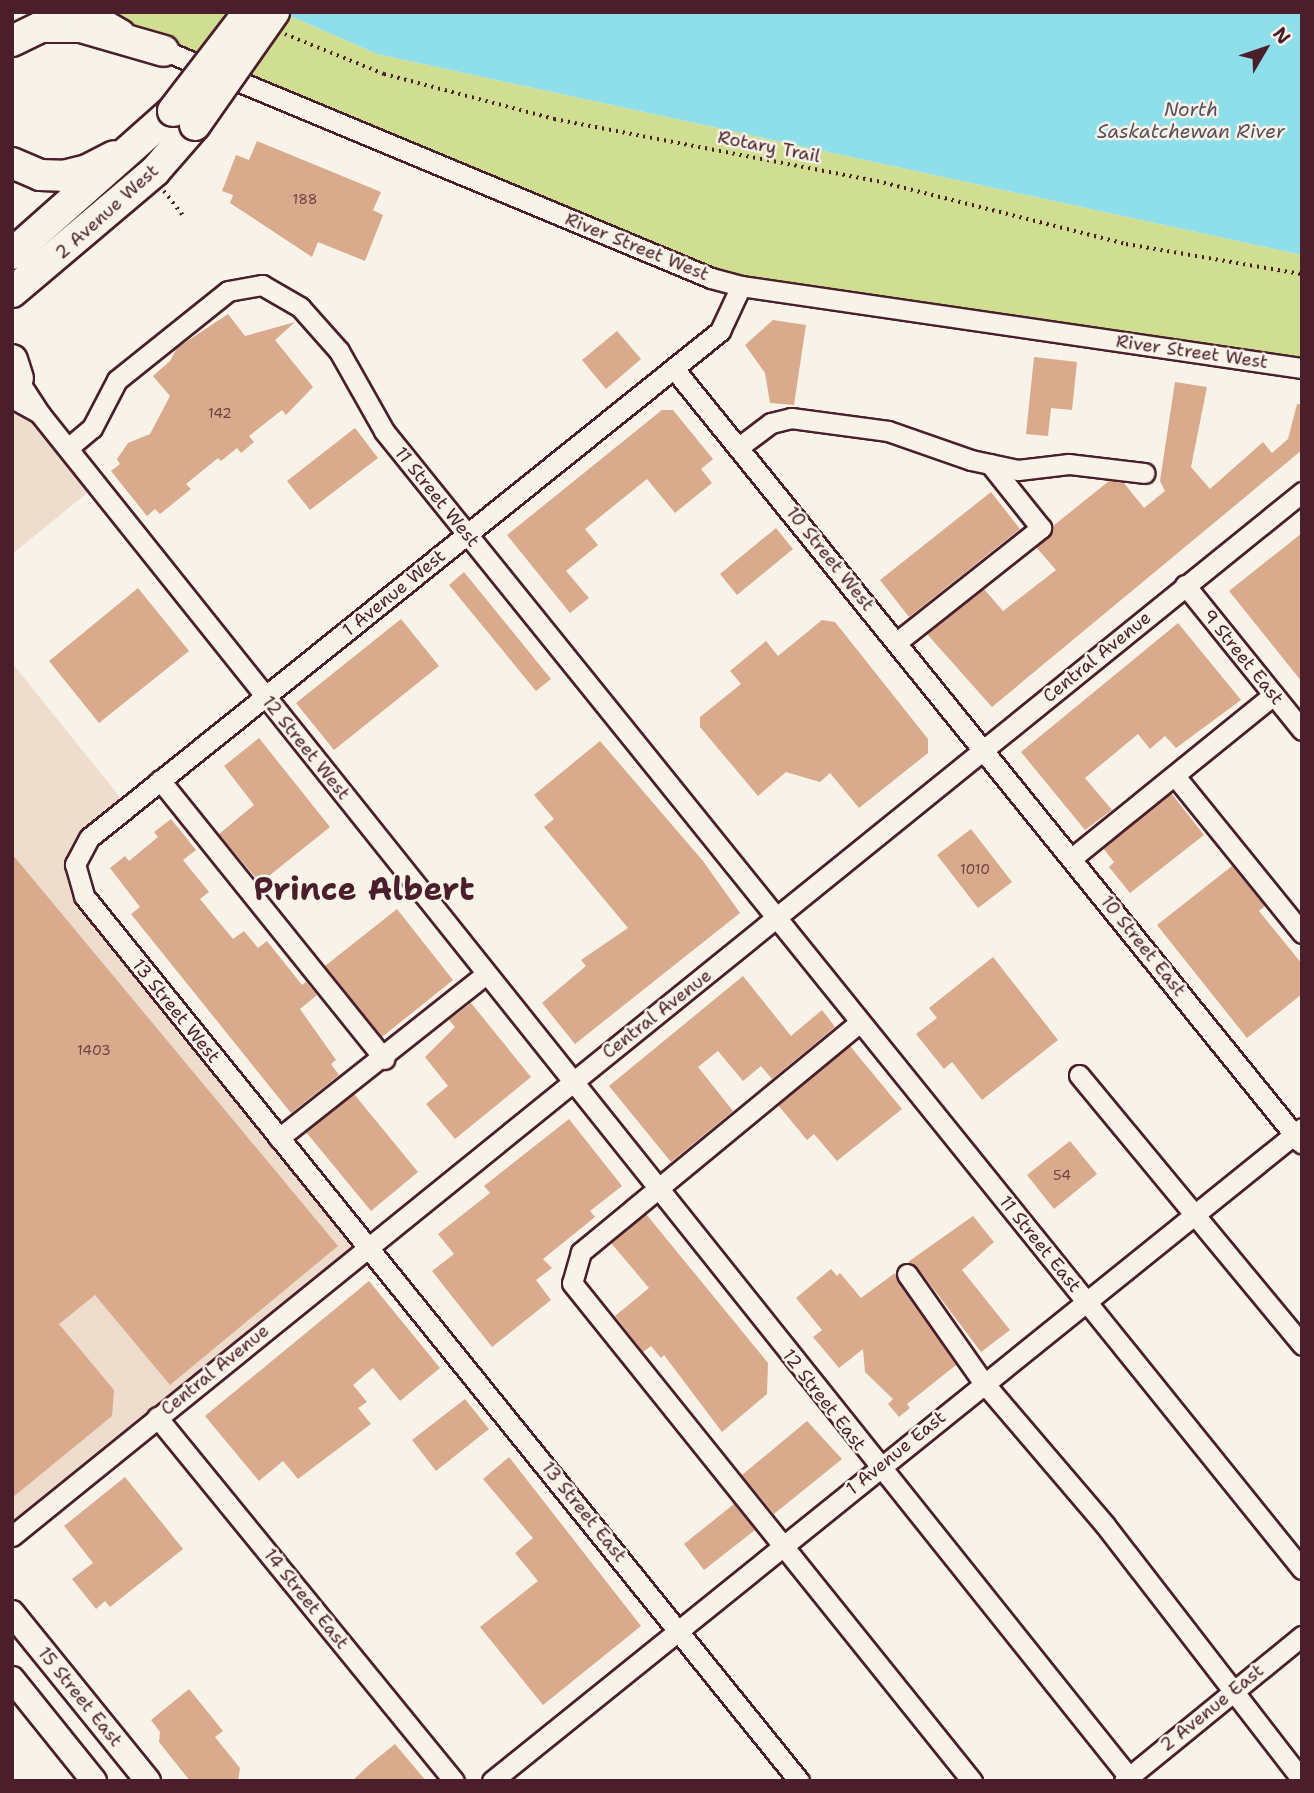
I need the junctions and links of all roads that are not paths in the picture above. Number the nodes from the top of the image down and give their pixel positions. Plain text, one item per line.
1 (92, 12) edge
2 (249, 12) edge
3 (277, 21) edge
4 (12, 41) edge
5 (164, 51) junction
6 (184, 118) junction
7 (12, 163) edge
8 (12, 254) edge
9 (20, 286) edge
10 (741, 286) junction
11 (12, 310) edge
12 (1302, 368) edge
13 (675, 370) junction
14 (14, 377) edge
15 (739, 447) junction
16 (68, 448) junction
17 (990, 464) junction
18 (1144, 473) dead end
19 (1302, 492) edge
20 (468, 534) junction
21 (1185, 585) junction
22 (897, 642) junction
23 (1273, 695) junction
24 (265, 696) junction
25 (1302, 730) edge
26 (985, 749) junction
27 (1175, 776) junction
28 (160, 780) junction
29 (1072, 858) junction
30 (778, 919) junction
31 (1302, 933) edge
32 (486, 974) junction
33 (860, 1022) junction
34 (384, 1059) junction
35 (1079, 1074) dead end
36 (572, 1082) junction
37 (1299, 1135) edge
38 (279, 1138) junction
39 (657, 1189) junction
40 (1191, 1214) junction
41 (368, 1245) junction
42 (907, 1274) dead end
43 (1085, 1300) junction
44 (1302, 1345) edge
45 (984, 1382) junction
46 (157, 1418) junction
47 (878, 1468) junction
48 (12, 1536) edge
49 (782, 1545) junction
50 (1302, 1569) edge
51 (12, 1613) edge
52 (679, 1629) junction
53 (1302, 1636) edge
54 (12, 1679) edge
55 (1230, 1693) junction
56 (1128, 1779) edge
57 (1302, 1780) edge
58 (94, 1781) edge
59 (148, 1781) edge
60 (454, 1781) edge
61 (492, 1781) edge
62 (799, 1781) edge
63 (972, 1781) edge

1 - 5 street, River Street West
2 - 6 highway, bridge
3 - 6 highway, bridge
4 - 5 highway
5 - 10 street, River Street West
6 - 7 highway
6 - 8 highway, 2 Avenue West
6 - 9 highway, 2 Avenue West
9 - 11 highway
10 - 12 street, River Street West
10 - 13 street, 1 Avenue West
13 - 15 street, 10 Street West
13 - 20 street, 1 Avenue West
14 - 16 street, 12 Street West
15 - 17 street
15 - 22 street, 10 Street West
16 - 20 street, 11 Street West
16 - 24 street, 12 Street West
17 - 18 street
17 - 22 street
19 - 21 street, Central Avenue
20 - 24 street, 1 Avenue West
20 - 30 street, 11 Street West
21 - 23 street, 9 Street East
21 - 26 street, Central Avenue
22 - 26 street, 10 Street West
23 - 25 street, 9 Street East
23 - 27 street
24 - 28 street, 1 Avenue West
24 - 32 street, 12 Street West
26 - 29 street, 10 Street East
26 - 30 street, Central Avenue
27 - 29 street
27 - 31 street
28 - 34 street
28 - 38 street, 13 Street West
29 - 37 street, 10 Street East
30 - 33 street, 11 Street East
30 - 36 street, Central Avenue
32 - 34 street
32 - 36 street, 12 Street West
33 - 39 street
33 - 43 street, 11 Street East
34 - 38 street
35 - 40 street
36 - 39 street, 12 Street East
36 - 41 street, Central Avenue
37 - 40 street, 1 Avenue East
38 - 41 street, 13 Street West
39 - 47 street, 12 Street East
39 - 49 street
40 - 43 street, 1 Avenue East
40 - 44 street
41 - 46 street, Central Avenue
41 - 52 street, 13 Street East
42 - 45 street
43 - 45 street, 1 Avenue East
43 - 50 street, 11 Street East
45 - 47 street, 1 Avenue East
45 - 55 street
46 - 48 street, Central Avenue
46 - 60 street, 14 Street East
47 - 49 street, 1 Avenue East
47 - 56 street, 12 Street East
49 - 52 street, 1 Avenue East
49 - 63 street
51 - 59 main road, 15 Street East
52 - 61 street, 1 Avenue East
52 - 62 street, 13 Street East
53 - 55 street, 2 Avenue East
54 - 58 main road
55 - 56 street, 2 Avenue East
55 - 57 street

